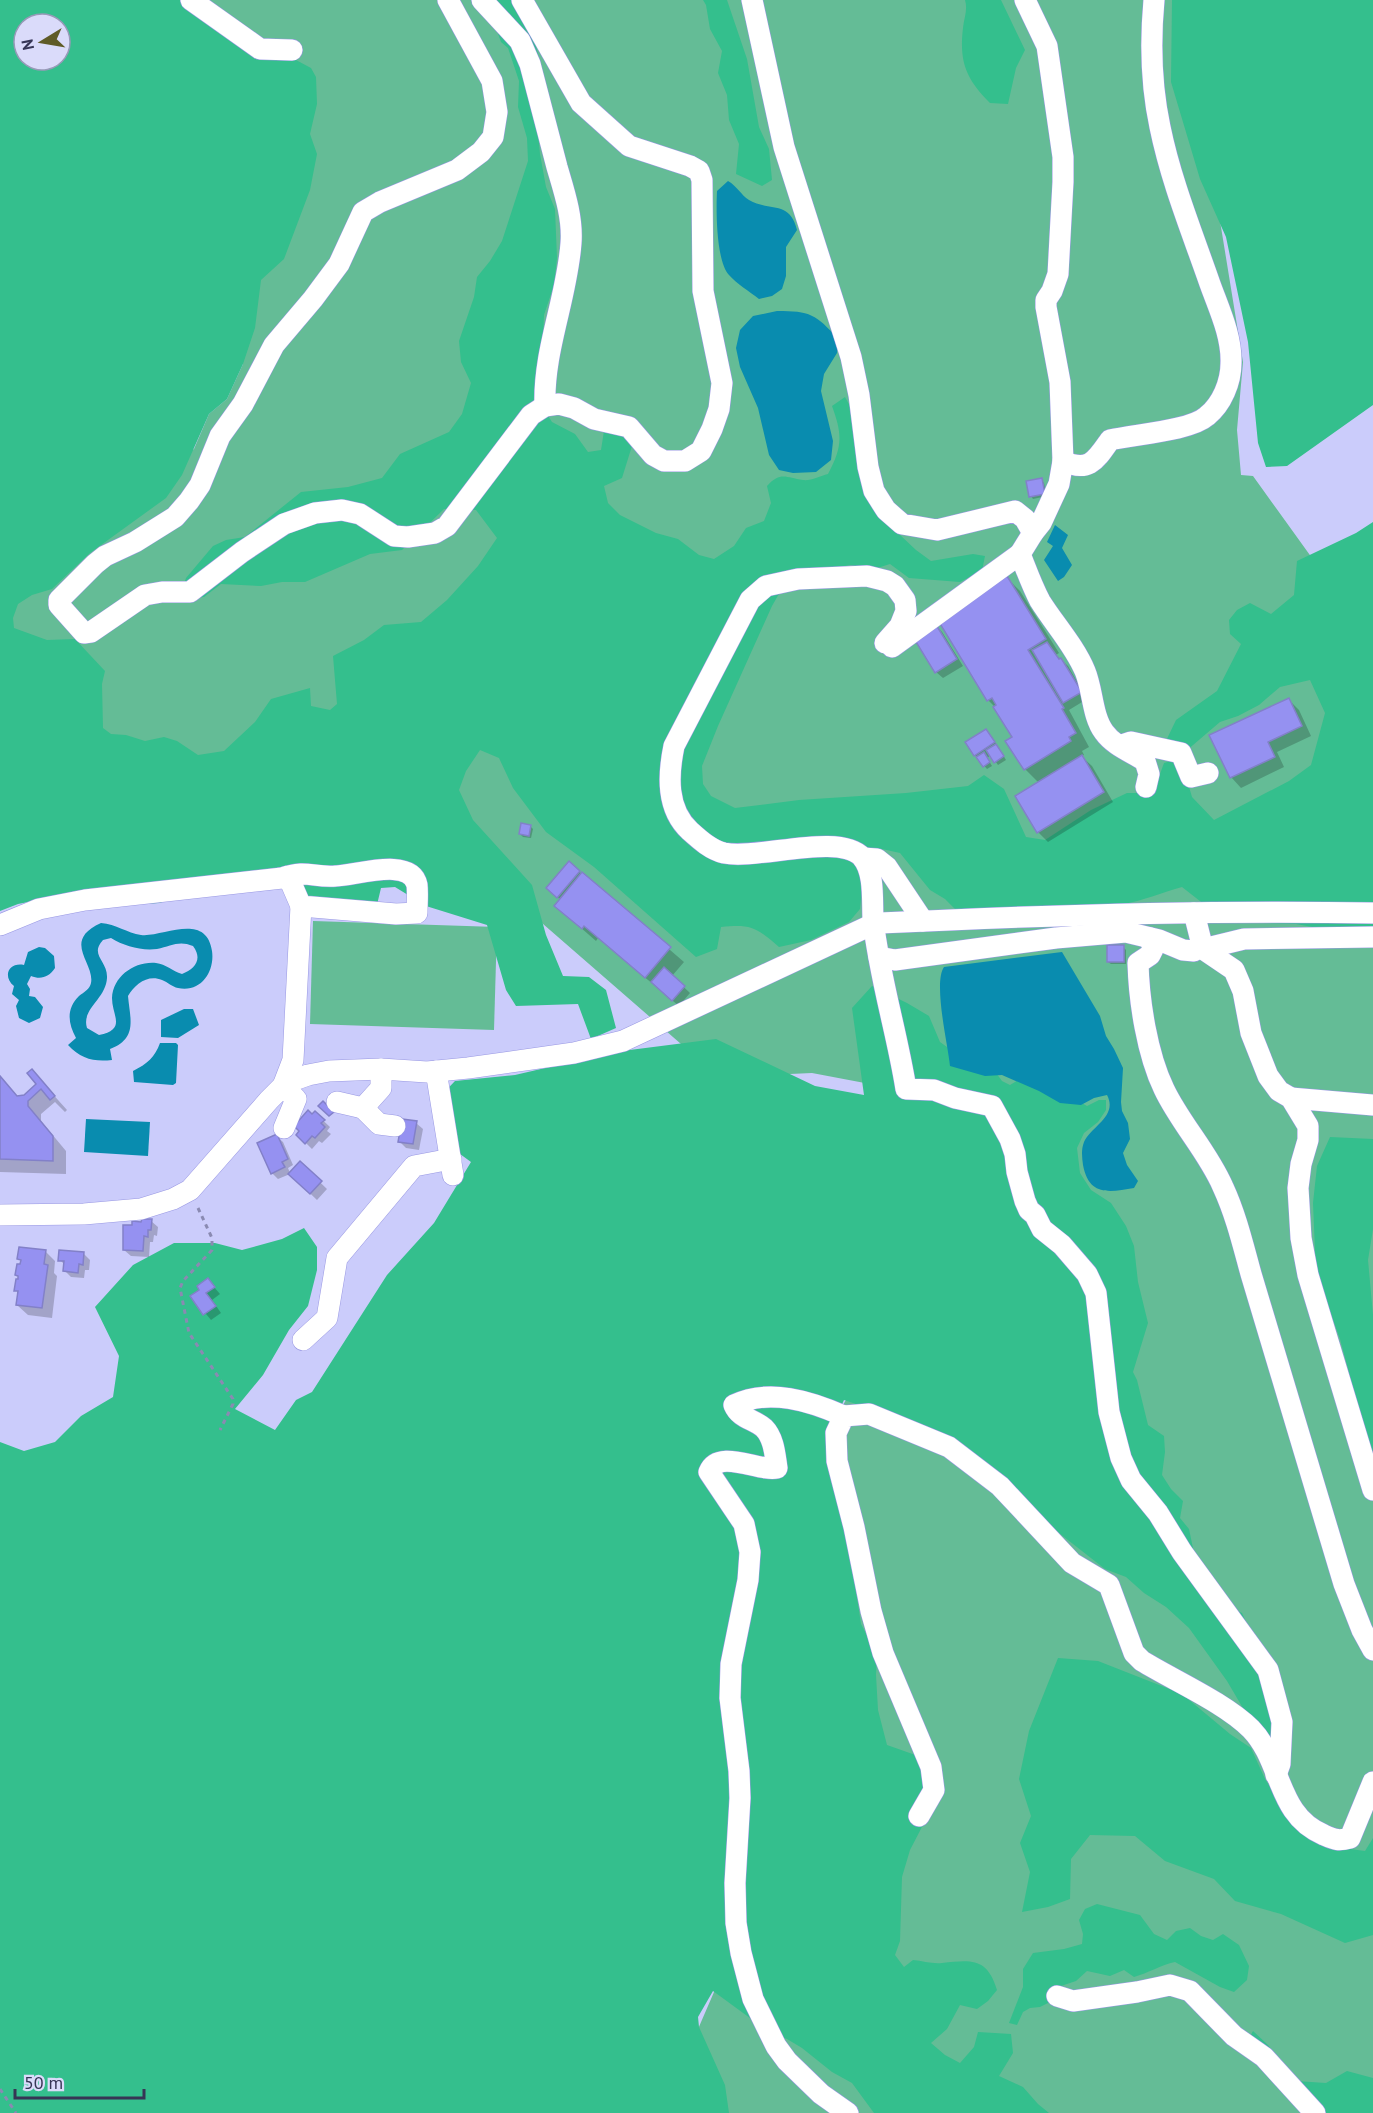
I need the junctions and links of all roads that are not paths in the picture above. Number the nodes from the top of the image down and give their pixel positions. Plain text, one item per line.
1 (191, 0) edge
2 (448, 0) edge
3 (482, 0) edge
4 (522, 0) edge
5 (752, 0) edge
6 (1025, 0) edge
7 (1154, 0) edge
8 (292, 50) dead end
9 (545, 406) junction
10 (1063, 461) junction
11 (1033, 533) junction
12 (1020, 554) junction
13 (1118, 746) junction
14 (1208, 773) dead end
15 (1146, 787) dead end
16 (863, 858) junction
17 (288, 876) junction
18 (301, 906) junction
19 (1194, 913) junction
20 (1373, 913) edge
21 (923, 921) junction
22 (874, 924) junction
23 (0, 925) edge
24 (1373, 937) edge
25 (1150, 938) junction
26 (1198, 950) junction
27 (879, 957) junction
28 (381, 1069) junction
29 (436, 1071) junction
30 (283, 1086) junction
31 (1291, 1098) junction
32 (338, 1102) dead end
33 (1373, 1104) edge
34 (363, 1108) junction
35 (395, 1126) dead end
36 (284, 1128) dead end
37 (0, 1215) edge
38 (303, 1340) dead end
39 (844, 1416) junction
40 (1373, 1490) edge
41 (1373, 1650) edge
42 (1276, 1775) junction
43 (1373, 1782) edge
44 (919, 1816) dead end
45 (1058, 1996) dead end
46 (848, 2113) edge
47 (1315, 2113) edge

1 - 8 street
2 - 9 street
3 - 9 street
4 - 9 street
5 - 11 street
6 - 10 street
7 - 10 street
10 - 11 street
11 - 12 street
12 - 13 street
12 - 16 street
13 - 14 street
13 - 15 street
16 - 21 street
16 - 22 street
17 - 18 street
17 - 18 street
17 - 23 street
18 - 30 street
19 - 20 street
19 - 21 street
19 - 26 street
21 - 22 street
22 - 27 street
22 - 29 street
24 - 26 street
25 - 26 street
25 - 27 street
25 - 41 street
26 - 31 street
27 - 42 street
28 - 29 street
28 - 30 street
28 - 34 street
29 - 38 street
30 - 36 street
30 - 37 street
31 - 33 street
31 - 40 street
32 - 34 street
34 - 35 street
39 - 42 street
39 - 44 street
39 - 46 street
42 - 43 street
45 - 47 street

